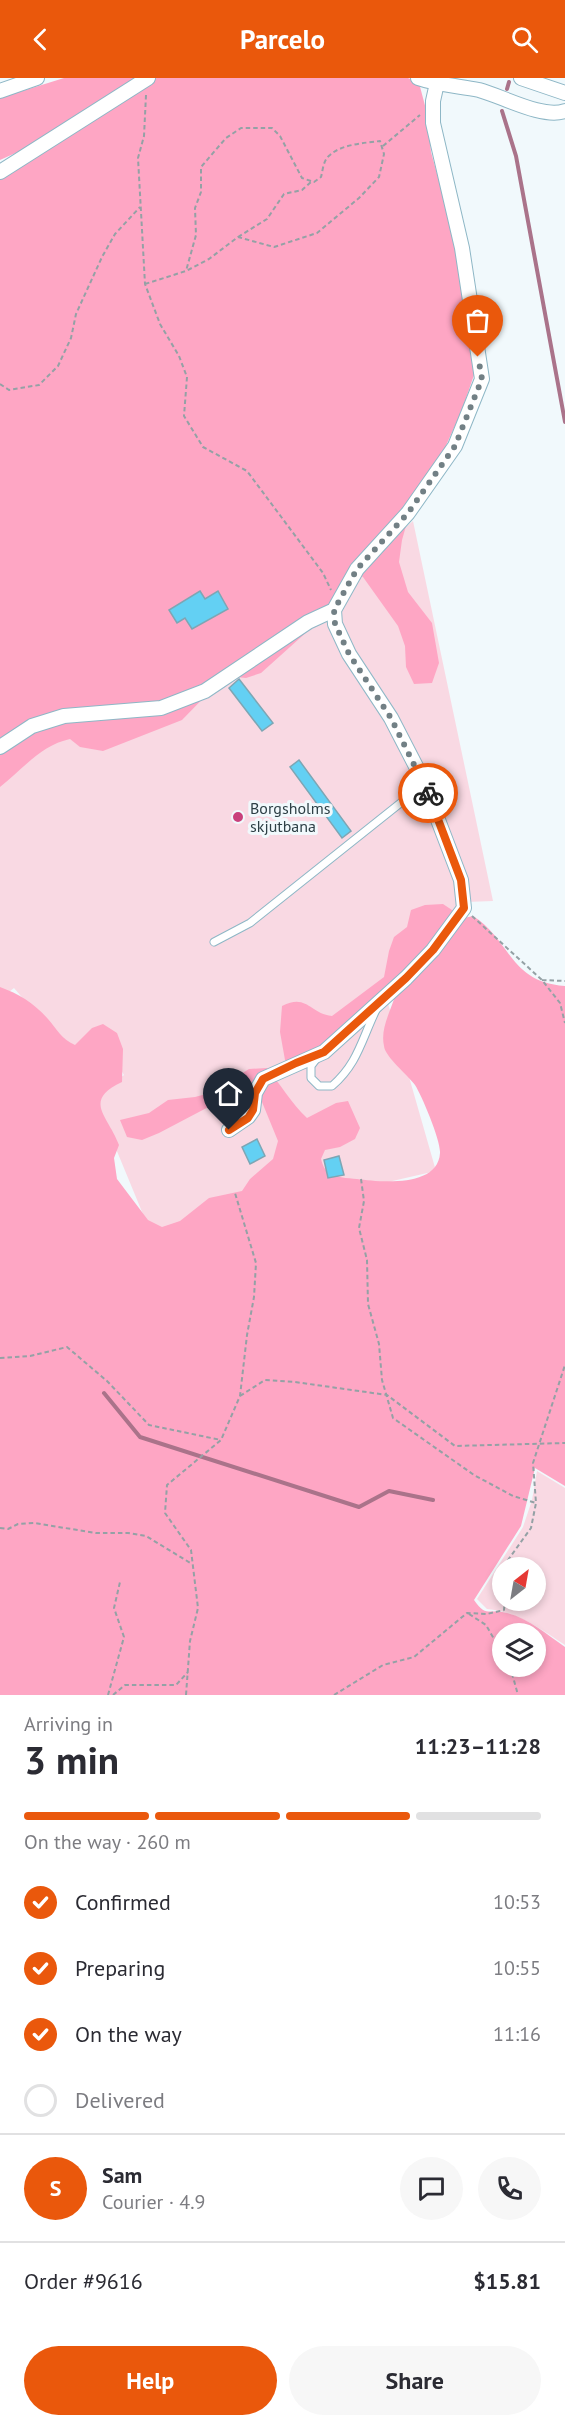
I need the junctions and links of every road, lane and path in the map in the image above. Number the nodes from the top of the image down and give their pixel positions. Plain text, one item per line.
1 (37, 78) edge
2 (418, 78) edge
3 (521, 78) edge
4 (147, 82) edge
5 (437, 83) junction
6 (0, 91) edge
7 (565, 93) edge
8 (433, 101) junction
9 (565, 111) edge
10 (383, 146) junction
11 (0, 172) edge
12 (312, 181) junction
13 (141, 207) junction
14 (238, 237) junction
15 (186, 271) junction
16 (145, 284) junction
17 (0, 384) edge
18 (334, 610) junction
19 (0, 747) edge
20 (422, 778) junction
21 (464, 908) junction
22 (214, 942) dead end
23 (543, 980) junction
24 (565, 981) edge
25 (380, 1003) junction
26 (565, 1023) edge
27 (321, 1054) junction
28 (229, 1130) dead end
29 (361, 1179) dead end
30 (235, 1193) dead end
31 (0, 1358) edge
32 (565, 1365) edge
33 (387, 1395) junction
34 (240, 1396) junction
35 (220, 1440) junction
36 (539, 1443) junction
37 (565, 1443) edge
38 (536, 1503) junction
39 (0, 1528) edge
40 (510, 1557) edge
41 (192, 1564) junction
42 (120, 1582) dead end
43 (500, 1611) edge
44 (467, 1612) junction
45 (492, 1636) edge
46 (188, 1672) junction
47 (513, 1677) edge
48 (108, 1695) edge
49 (113, 1695) edge
50 (186, 1695) edge
51 (334, 1695) edge
52 (518, 1695) edge

1 - 6 street
2 - 5 street
3 - 7 street
4 - 11 street
4 - 13 path
5 - 8 street
5 - 9 street
8 - 10 path
8 - 18 street
10 - 12 path
10 - 14 path
12 - 14 path
12 - 15 path
13 - 16 path
13 - 17 path
14 - 15 path
15 - 16 path
16 - 18 path
18 - 19 street
18 - 20 street
20 - 21 street
20 - 22 lane
21 - 23 path
21 - 25 street
23 - 24 path
23 - 26 path
25 - 27 street
25 - 27 lane
27 - 28 street
29 - 33 path
30 - 34 path
31 - 35 path
32 - 36 path
33 - 34 path
33 - 36 path
33 - 38 path
34 - 35 path
35 - 41 path
36 - 37 path
36 - 38 path
38 - 40 path
39 - 41 path
41 - 46 path
42 - 48 path
43 - 44 path
44 - 45 path
44 - 51 path
46 - 49 path
46 - 50 path
47 - 52 path

